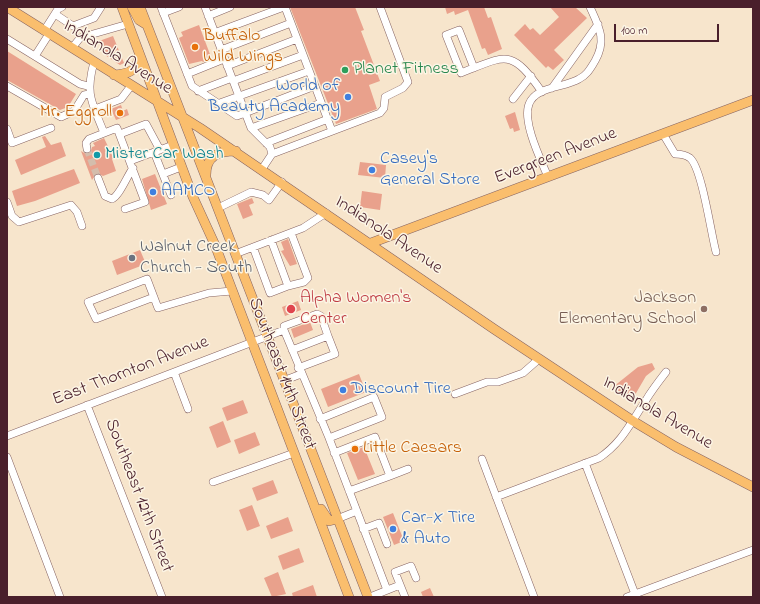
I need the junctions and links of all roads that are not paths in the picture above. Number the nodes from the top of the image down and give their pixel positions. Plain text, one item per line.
1 (7, 7) edge
2 (101, 7) edge
3 (122, 7) edge
4 (132, 7) edge
5 (140, 7) edge
6 (179, 7) edge
7 (204, 7) edge
8 (230, 7) edge
9 (284, 7) edge
10 (380, 7) edge
11 (590, 7) edge
12 (57, 9) edge
13 (162, 10) edge
14 (208, 16) junction
15 (291, 23) junction
16 (128, 24) junction
17 (598, 24) junction
18 (147, 25) junction
19 (46, 33) junction
20 (214, 33) junction
21 (7, 39) edge
22 (297, 39) junction
23 (72, 48) junction
24 (221, 50) junction
25 (139, 52) junction
26 (303, 55) junction
27 (35, 56) junction
28 (94, 62) junction
29 (226, 62) junction
30 (474, 68) junction
31 (309, 71) junction
32 (187, 74) junction
33 (114, 75) junction
34 (531, 76) junction
35 (232, 80) junction
36 (7, 86) edge
37 (88, 86) junction
38 (131, 86) junction
39 (315, 86) junction
40 (552, 88) junction
41 (198, 91) junction
42 (542, 92) junction
43 (89, 94) junction
44 (239, 96) junction
45 (513, 99) dead end
46 (753, 100) edge
47 (157, 102) junction
48 (321, 103) junction
49 (217, 104) junction
50 (95, 109) junction
51 (245, 113) junction
52 (182, 117) junction
53 (328, 119) junction
54 (51, 128) dead end
55 (251, 128) junction
56 (7, 129) edge
57 (332, 131) junction
58 (104, 133) junction
59 (120, 134) junction
60 (663, 134) junction
61 (266, 142) junction
62 (173, 145) junction
63 (87, 149) dead end
64 (157, 151) junction
65 (236, 152) junction
66 (272, 154) junction
67 (131, 167) junction
68 (181, 167) junction
69 (262, 169) junction
70 (163, 174) junction
71 (206, 177) junction
72 (548, 177) junction
73 (98, 178) tunnel mouth
74 (282, 182) junction
75 (171, 195) dead end
76 (7, 202) edge
77 (218, 208) junction
78 (125, 209) dead end
79 (326, 213) junction
80 (82, 226) dead end
81 (291, 233) junction
82 (270, 240) junction
83 (371, 243) junction
84 (253, 247) junction
85 (716, 252) dead end
86 (235, 254) junction
87 (288, 286) junction
88 (232, 291) junction
89 (154, 297) junction
90 (284, 330) junction
91 (328, 336) junction
92 (266, 337) junction
93 (252, 342) junction
94 (292, 350) junction
95 (539, 359) junction
96 (300, 371) junction
97 (174, 372) junction
98 (666, 372) dead end
99 (283, 381) junction
100 (455, 394) dead end
101 (87, 405) junction
102 (188, 409) dead end
103 (320, 419) junction
104 (633, 420) junction
105 (7, 436) edge
106 (329, 438) junction
107 (294, 453) junction
108 (334, 453) junction
109 (7, 457) edge
110 (482, 459) dead end
111 (585, 463) junction
112 (300, 467) junction
113 (408, 469) dead end
114 (390, 476) junction
115 (213, 482) dead end
116 (753, 486) edge
117 (349, 491) junction
118 (496, 497) junction
119 (357, 512) junction
120 (337, 519) junction
121 (364, 529) junction
122 (387, 544) dead end
123 (753, 550) edge
124 (416, 578) dead end
125 (400, 585) junction
126 (385, 593) edge
127 (635, 594) junction
128 (645, 594) edge
129 (60, 597) edge
130 (162, 597) edge
131 (349, 597) edge
132 (369, 597) edge
133 (405, 597) edge
134 (534, 597) edge
135 (627, 597) edge

1 - 19 main road, Indianola Avenue
2 - 12 street
3 - 16 main road, Southeast 14th Street
4 - 18 main road
5 - 18 main road, Southeast 14th Street
6 - 13 street
7 - 14 street
8 - 14 street
9 - 15 street
9 - 20 street
10 - 57 street
11 - 17 street
12 - 19 street
13 - 32 street
14 - 20 street
15 - 22 street
15 - 24 street
16 - 23 street
16 - 25 main road, Southeast 14th Street
17 - 40 street
17 - 40 street
18 - 52 main road, Southeast 14th Street
19 - 23 main road, Indianola Avenue
19 - 27 street
20 - 24 street
21 - 27 street
22 - 26 street
22 - 29 street
23 - 28 main road, Indianola Avenue
24 - 29 street
25 - 33 main road
25 - 47 main road, Southeast 14th Street
26 - 31 street
26 - 35 street
27 - 37 street
28 - 33 main road, Indianola Avenue
28 - 37 street
29 - 32 street
29 - 35 street
30 - 30 street
30 - 34 street
31 - 39 street
31 - 44 street
32 - 41 street
33 - 38 main road, Indianola Avenue
34 - 42 street
34 - 45 street
35 - 41 street
35 - 44 street
36 - 43 street
37 - 43 street
38 - 47 main road, Indianola Avenue
38 - 50 street
39 - 48 street
39 - 51 street
40 - 42 street
41 - 49 street
42 - 72 street
43 - 50 street
44 - 49 street
44 - 51 street
46 - 60 main road, Evergreen Avenue
47 - 52 main road, Indianola Avenue
47 - 62 main road, Southeast 14th Street
48 - 53 street
48 - 55 street
49 - 51 street
50 - 58 street
51 - 55 street
52 - 65 main road, Indianola Avenue
52 - 71 main road, Southeast 14th Street
53 - 57 street
53 - 61 street
54 - 56 street
55 - 61 street
57 - 66 street
58 - 59 street
58 - 63 street
59 - 64 street
59 - 67 street
60 - 72 main road, Evergreen Avenue
60 - 85 street
61 - 66 street
62 - 64 street
62 - 68 main road, Southeast 14th Street
64 - 67 street
64 - 70 street
65 - 69 main road, Indianola Avenue
65 - 71 main road
66 - 69 street
67 - 73 street
67 - 78 street
68 - 70 street
68 - 88 main road, Southeast 14th Street
69 - 74 main road, Indianola Avenue
70 - 75 street
71 - 77 main road, Southeast 14th Street
72 - 83 main road, Evergreen Avenue
74 - 77 street
74 - 79 main road, Indianola Avenue
76 - 80 street
77 - 86 main road, Southeast 14th Street
79 - 81 street
79 - 83 main road, Indianola Avenue
81 - 82 street
81 - 87 street
82 - 84 street
82 - 87 street
83 - 95 main road, Indianola Avenue
84 - 86 street
84 - 87 street
86 - 92 main road, Southeast 14th Street
88 - 89 street
88 - 93 main road, Southeast 14th Street
89 - 89 street
90 - 91 street, East Thornton Avenue
90 - 92 street, East Thornton Avenue
90 - 94 street
91 - 94 street
91 - 96 street
92 - 93 street, East Thornton Avenue
92 - 99 main road, Southeast 14th Street
93 - 97 street, East Thornton Avenue
93 - 107 main road, Southeast 14th Street
94 - 96 street
95 - 100 street
95 - 104 main road, Indianola Avenue
96 - 99 street
96 - 103 street
97 - 101 street, East Thornton Avenue
97 - 102 street
98 - 104 street
99 - 120 main road, Southeast 14th Street
101 - 105 street, East Thornton Avenue
101 - 130 street, Southeast 12th Street
103 - 106 street
103 - 106 street
104 - 111 street
104 - 116 main road, Indianola Avenue
106 - 108 street
107 - 112 main road, Southeast 14th Street
107 - 115 street
108 - 114 street
108 - 117 street
109 - 129 street
110 - 118 street
111 - 118 street
111 - 127 street
112 - 120 main road
112 - 131 main road, Southeast 14th Street
113 - 114 street
114 - 117 street
117 - 119 street
118 - 134 street
119 - 120 street
119 - 121 street
120 - 132 main road, Southeast 14th Street
121 - 122 street
121 - 126 street
123 - 128 street
124 - 125 street
125 - 126 street
125 - 133 street
126 - 132 street
127 - 128 street
127 - 135 street

